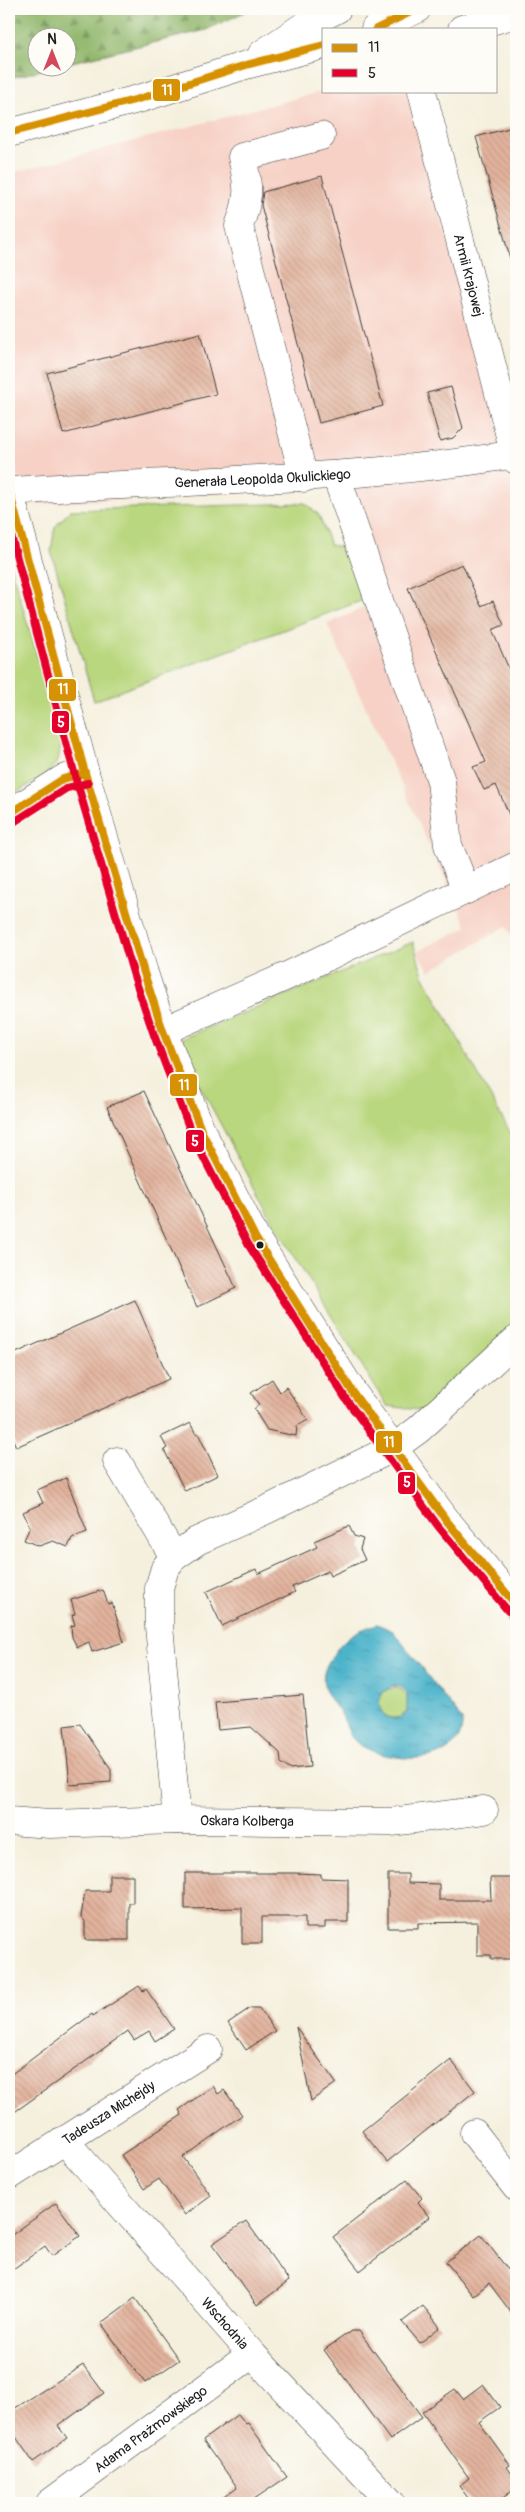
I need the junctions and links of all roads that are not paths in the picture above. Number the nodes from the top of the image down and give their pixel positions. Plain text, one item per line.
1 (336, 9) edge
2 (417, 9) edge
3 (516, 14) edge
4 (377, 28) edge
5 (466, 28) edge
6 (322, 46) edge
7 (246, 65) junction
8 (422, 92) edge
9 (9, 133) edge
10 (321, 136) dead end
11 (515, 457) edge
12 (336, 475) junction
13 (304, 478) junction
14 (9, 490) edge
15 (85, 773) junction
16 (9, 814) edge
17 (516, 866) edge
18 (466, 890) junction
19 (163, 1031) junction
20 (516, 1340) edge
21 (393, 1448) junction
22 (117, 1461) dead end
23 (174, 1557) junction
24 (516, 1605) edge
25 (484, 1810) dead end
26 (176, 1820) junction
27 (9, 1821) edge
28 (208, 2048) dead end
29 (474, 2134) dead end
30 (64, 2140) junction
31 (9, 2176) edge
32 (516, 2187) edge
33 (252, 2354) junction
34 (50, 2503) edge
35 (391, 2503) edge

1 - 7 street
2 - 4 street
3 - 5 street
6 - 7 street
7 - 9 street
8 - 11 street, Armii Krajowej
10 - 13 street
11 - 12 street, Generała Leopolda Okulickiego
12 - 13 street, Generała Leopolda Okulickiego
12 - 18 street
13 - 14 street, Generała Leopolda Okulickiego
14 - 15 street
15 - 16 street
15 - 19 street
17 - 18 street
18 - 19 street
19 - 21 street
20 - 21 street
21 - 23 street
21 - 24 street
22 - 23 street
23 - 26 street
25 - 26 street, Oskara Kolberga
26 - 27 street, Oskara Kolberga
28 - 30 street, Tadeusza Michejdy
29 - 32 street
30 - 31 street, Tadeusza Michejdy
30 - 33 street, Wschodnia
33 - 34 street, Adama Prażmowskiego
33 - 35 street, Wschodnia

